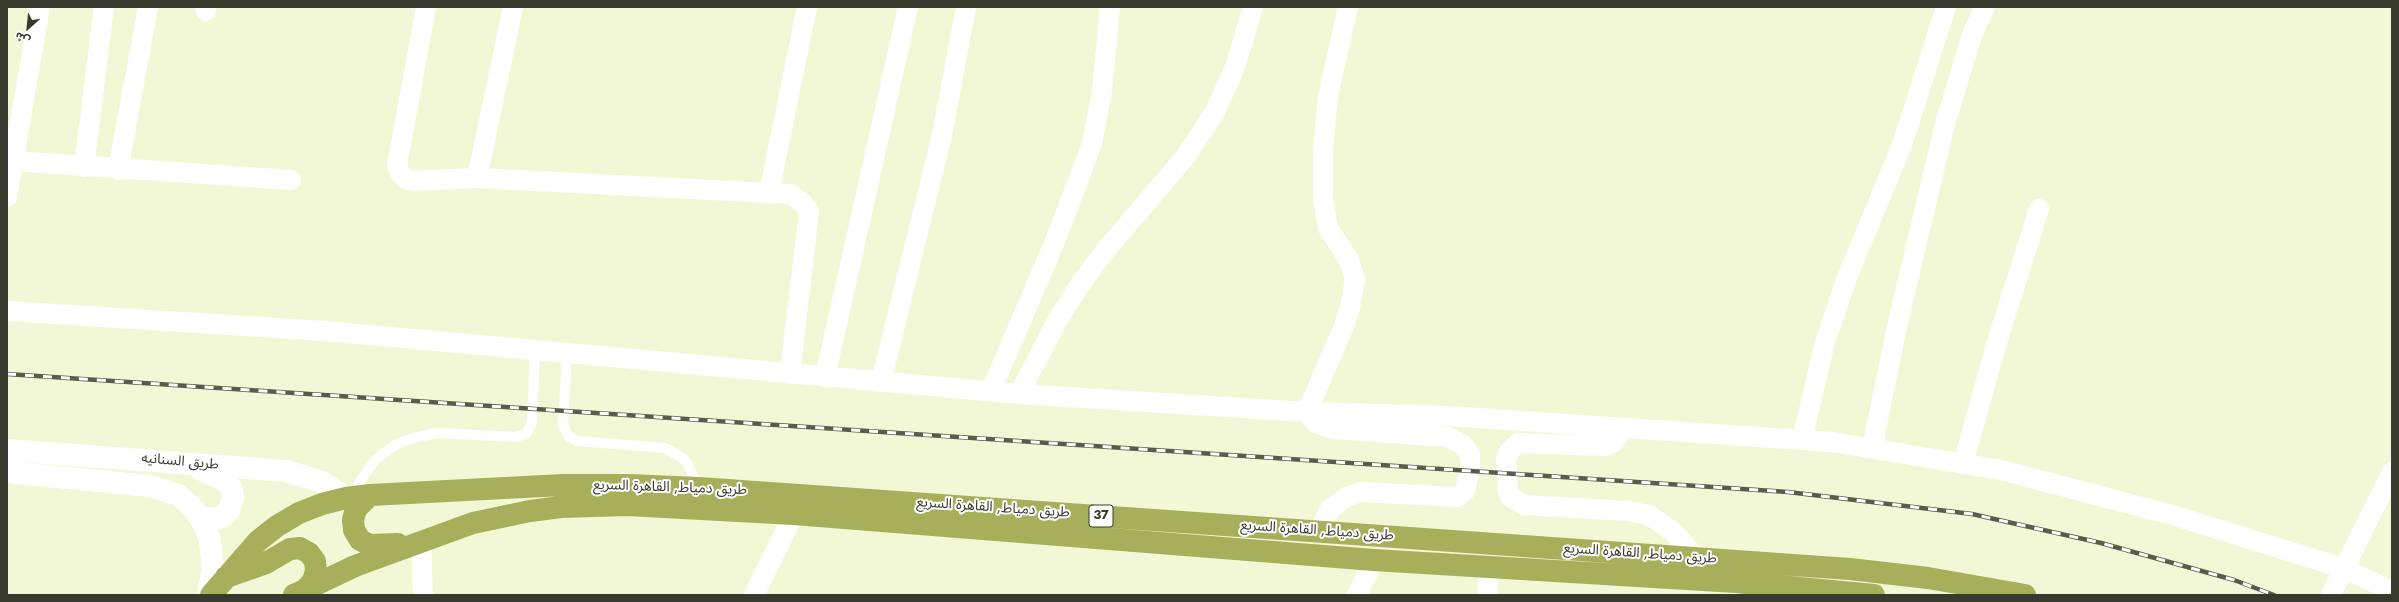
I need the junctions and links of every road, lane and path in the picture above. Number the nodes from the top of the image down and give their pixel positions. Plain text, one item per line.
1 (40, 7) edge
2 (104, 7) edge
3 (148, 7) edge
4 (426, 7) edge
5 (513, 7) edge
6 (807, 7) edge
7 (908, 7) edge
8 (966, 7) edge
9 (1110, 7) edge
10 (1253, 7) edge
11 (1348, 7) edge
12 (1946, 7) edge
13 (1985, 7) edge
14 (13, 161) junction
15 (84, 166) junction
16 (118, 170) junction
17 (476, 178) junction
18 (291, 180) dead end
19 (769, 193) junction
20 (7, 197) edge
21 (2039, 209) dead end
22 (7, 311) edge
23 (535, 350) junction
24 (566, 353) junction
25 (790, 374) junction
26 (825, 377) junction
27 (881, 382) junction
28 (991, 391) junction
29 (1019, 394) junction
30 (1307, 412) junction
31 (1623, 428) junction
32 (1802, 440) junction
33 (1872, 448) junction
34 (7, 450) edge
35 (187, 462) junction
36 (1963, 464) junction
37 (7, 472) edge
38 (2392, 472) edge
39 (699, 488) junction
40 (356, 496) junction
41 (794, 514) junction
42 (199, 517) junction
43 (1319, 531) junction
44 (421, 541) junction
45 (1696, 557) junction
46 (1374, 560) junction
47 (1490, 567) junction
48 (2343, 568) junction
49 (226, 577) junction
50 (1735, 588) edge
51 (2392, 591) edge
52 (300, 592) edge
53 (1846, 594) edge
54 (209, 595) edge
55 (423, 595) edge
56 (754, 595) edge
57 (1357, 595) edge
58 (1487, 595) edge
59 (1874, 595) edge
60 (2025, 595) edge
61 (2330, 595) edge

1 - 14 street
2 - 15 street
3 - 16 street
4 - 17 street
5 - 17 street
6 - 19 street
7 - 26 street
8 - 27 street
9 - 28 street
10 - 29 street
11 - 30 street
12 - 32 street
13 - 33 street
14 - 15 street
14 - 20 street
15 - 16 street
16 - 18 street
17 - 19 street
19 - 25 street
21 - 36 street
22 - 23 street
23 - 24 street
23 - 40 lane
24 - 25 street
24 - 39 lane
25 - 26 street
26 - 27 street
27 - 28 street
28 - 29 street
29 - 30 street
30 - 31 street
30 - 43 street
31 - 32 street
31 - 45 street
32 - 33 street
33 - 36 street
34 - 35 main road, طريق السنانيه
35 - 40 main road, طريق السنانيه
35 - 42 main road
36 - 48 street
37 - 42 main road, طريق السنانيه
38 - 48 street
39 - 40 highway, طريق دمياط, القاهرة السريع / 37
39 - 43 highway, طريق دمياط, القاهرة السريع / 37
40 - 44 highway
40 - 49 highway, طريق دمياط, القاهرة السريع / 37
41 - 44 highway, طريق دمياط, القاهرة السريع / 37
41 - 46 highway, طريق دمياط, القاهرة السريع / 37
41 - 56 street
42 - 54 main road, طريق السنانيه
43 - 45 highway, طريق دمياط, القاهرة السريع / 37
44 - 52 highway, طريق دمياط, القاهرة السريع / 37
44 - 55 street
45 - 60 highway, طريق دمياط, القاهرة السريع / 37
46 - 47 highway, طريق دمياط, القاهرة السريع / 37
46 - 57 street
47 - 50 highway, طريق دمياط, القاهرة السريع / 37
47 - 58 street
48 - 51 street
48 - 61 street
49 - 52 highway
49 - 54 highway, طريق دمياط, القاهرة السريع / 37
50 - 53 highway, طريق دمياط, القاهرة السريع / 37
53 - 59 highway, طريق دمياط, القاهرة السريع / 37

